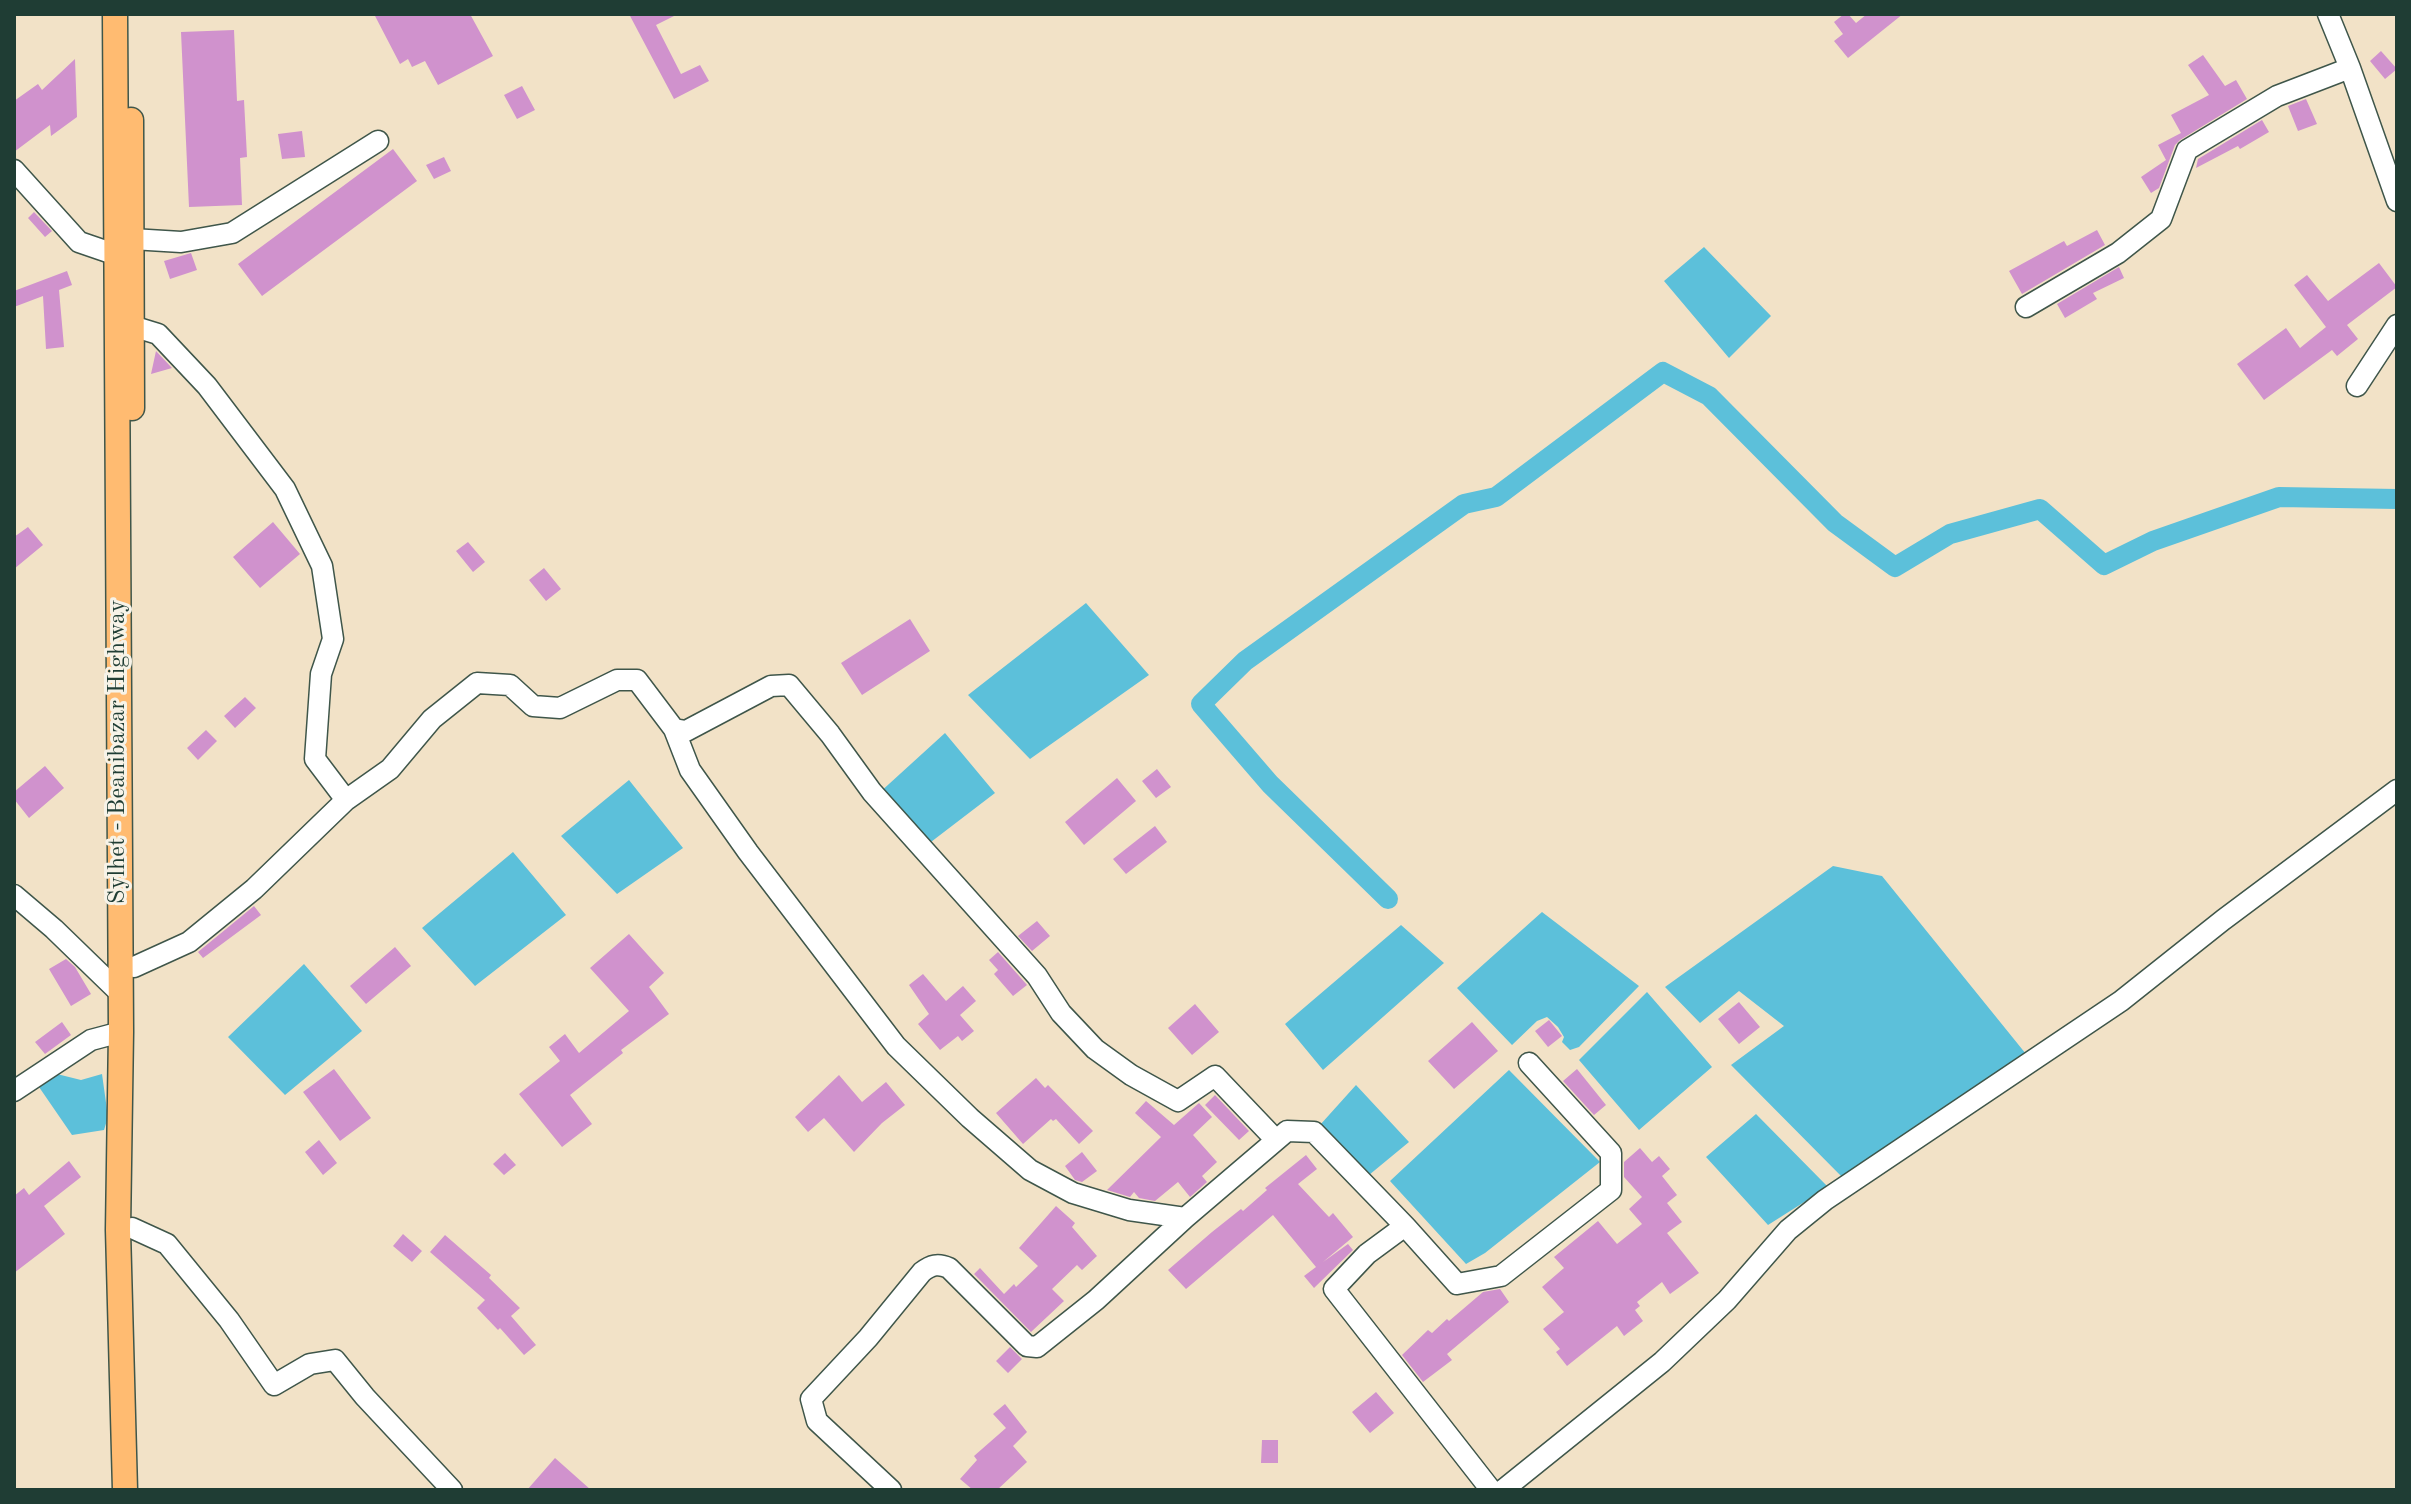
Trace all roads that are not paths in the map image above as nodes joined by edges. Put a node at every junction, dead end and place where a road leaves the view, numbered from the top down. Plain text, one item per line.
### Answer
1 (115, 14) edge
2 (131, 14) edge
3 (2328, 14) edge
4 (2350, 68) junction
5 (378, 141) dead end
6 (14, 170) edge
7 (2397, 201) edge
8 (123, 247) junction
9 (2026, 307) dead end
10 (2397, 325) edge
11 (132, 326) junction
12 (2357, 386) dead end
13 (674, 729) junction
14 (2397, 790) edge
15 (346, 800) junction
16 (14, 895) edge
17 (134, 967) junction
18 (120, 993) junction
19 (121, 1032) junction
20 (1529, 1063) dead end
21 (14, 1091) edge
22 (1275, 1139) junction
23 (1185, 1218) junction
24 (1405, 1226) junction
25 (132, 1228) junction
26 (125, 1490) edge
27 (139, 1490) edge
28 (452, 1490) edge
29 (891, 1490) edge
30 (1491, 1490) edge
31 (1503, 1490) edge

1 - 8 main road, Sylhet - Beanibazar Highway
2 - 8 main road, Sylhet - Beanibazar Highway
3 - 4 street
4 - 7 street
4 - 9 street
5 - 8 street
6 - 8 street
8 - 11 main road, Sylhet - Beanibazar Highway
8 - 18 main road, Sylhet - Beanibazar Highway
10 - 12 street
11 - 15 street
11 - 17 main road, Sylhet - Beanibazar Highway
13 - 15 street
13 - 22 street
13 - 23 street
14 - 31 street
15 - 17 street
16 - 18 street
17 - 25 main road, Sylhet - Beanibazar Highway
18 - 19 main road, Sylhet - Beanibazar Highway
19 - 21 street
19 - 26 main road, Sylhet - Beanibazar Highway
20 - 24 street
22 - 23 street
22 - 24 street
23 - 29 street
24 - 30 street
25 - 27 main road, Sylhet - Beanibazar Highway
25 - 28 street

